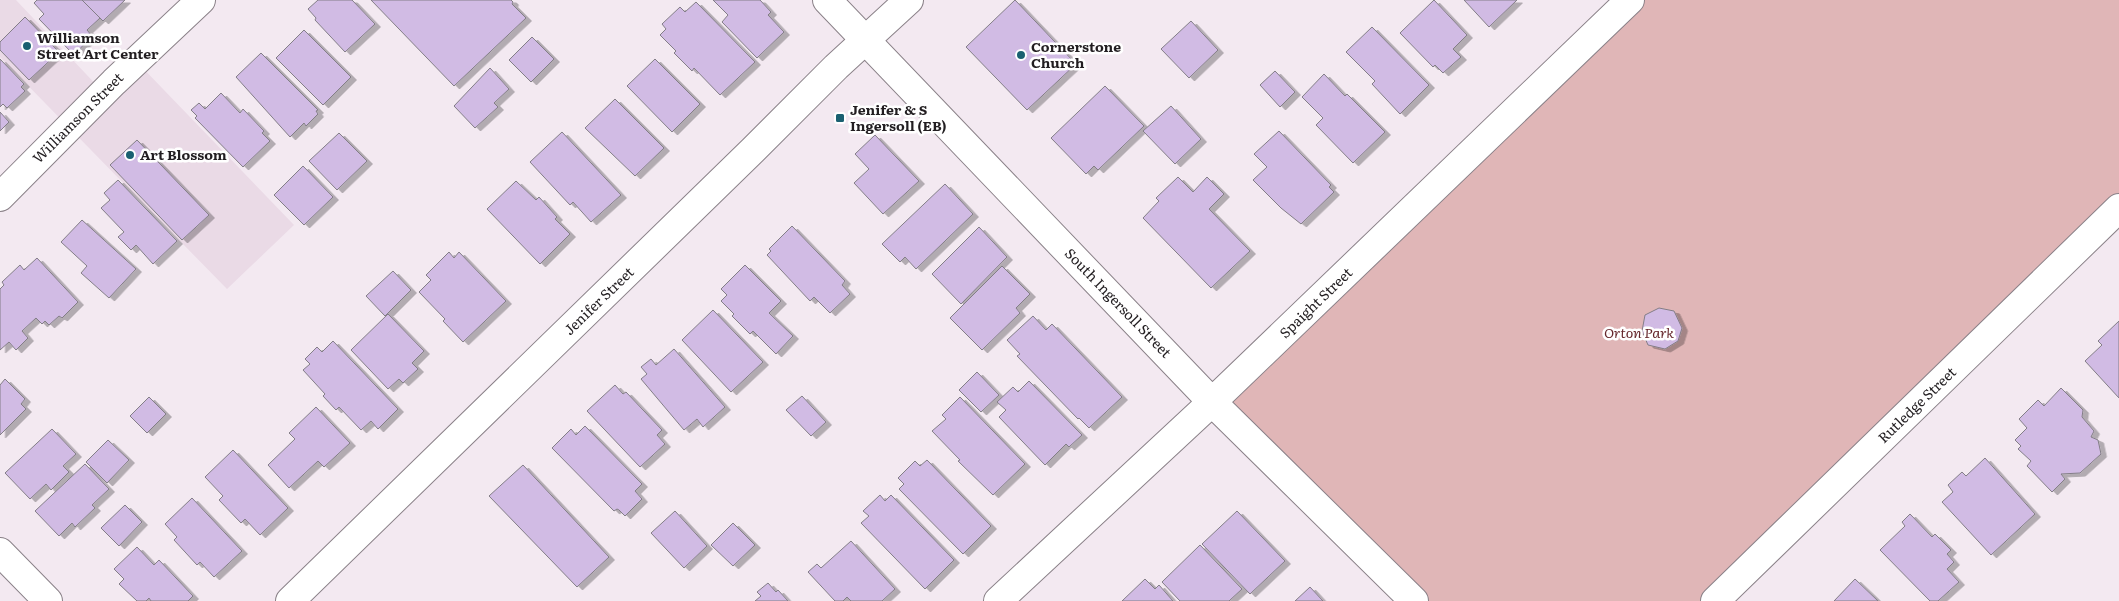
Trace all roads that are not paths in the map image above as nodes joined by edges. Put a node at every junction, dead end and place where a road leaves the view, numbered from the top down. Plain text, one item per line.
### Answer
1 (201, 0) edge
2 (827, 0) edge
3 (909, 0) edge
4 (1630, 0) edge
5 (866, 40) junction
6 (0, 197) edge
7 (2119, 208) edge
8 (1212, 402) junction
9 (0, 552) edge
10 (48, 601) edge
11 (290, 601) edge
12 (998, 601) edge
13 (1414, 601) edge
14 (1715, 601) edge

1 - 6 street, Williamson Street
2 - 5 street, South Ingersoll Street
3 - 5 street, Jenifer Street
4 - 8 street, Spaight Street
5 - 8 street, South Ingersoll Street
5 - 11 street, Jenifer Street
7 - 14 street, Rutledge Street
8 - 12 street, Spaight Street
8 - 13 street, South Ingersoll Street
9 - 10 street

